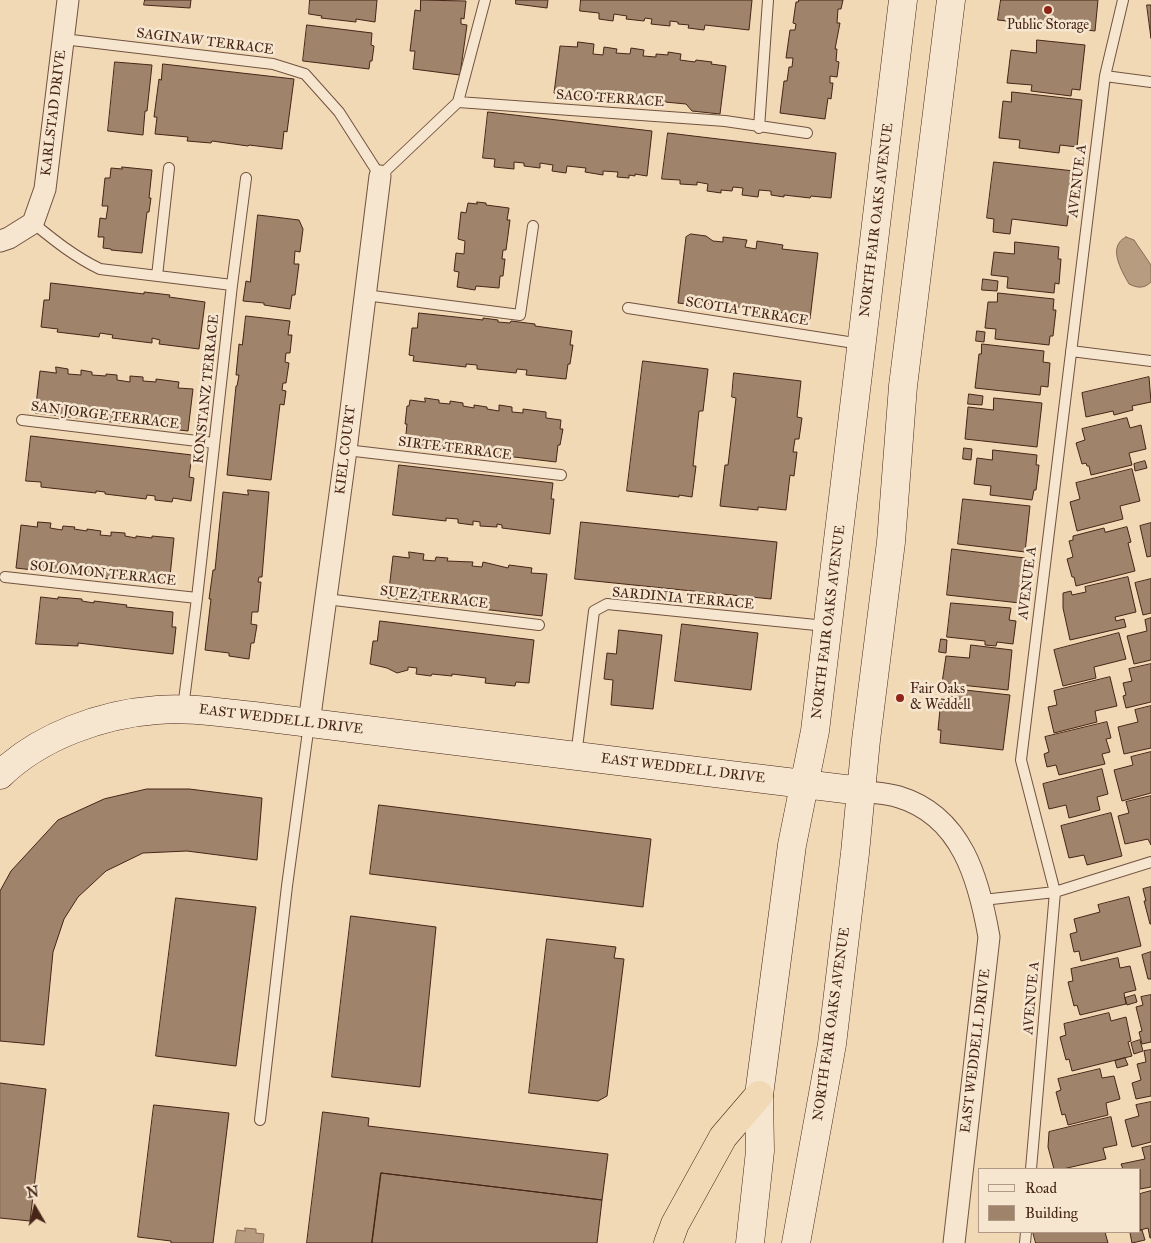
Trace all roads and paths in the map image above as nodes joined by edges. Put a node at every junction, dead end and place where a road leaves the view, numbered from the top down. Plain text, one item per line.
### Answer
1 (68, 0) edge
2 (485, 0) edge
3 (768, 0) edge
4 (903, 0) edge
5 (951, 0) edge
6 (1123, 0) edge
7 (63, 39) junction
8 (1105, 76) junction
9 (1151, 82) edge
10 (458, 102) junction
11 (759, 128) junction
12 (807, 133) dead end
13 (169, 168) dead end
14 (380, 176) junction
15 (246, 178) dead end
16 (33, 224) junction
17 (533, 226) dead end
18 (0, 241) edge
19 (157, 276) junction
20 (232, 286) junction
21 (366, 296) junction
22 (628, 308) dead end
23 (862, 344) junction
24 (1071, 351) junction
25 (1151, 361) edge
26 (22, 420) dead end
27 (214, 443) junction
28 (346, 450) junction
29 (561, 475) dead end
30 (5, 577) dead end
31 (197, 598) junction
32 (326, 599) junction
33 (540, 625) dead end
34 (828, 626) junction
35 (183, 710) junction
36 (309, 723) junction
37 (576, 757) junction
38 (0, 775) edge
39 (804, 784) junction
40 (861, 791) junction
41 (1151, 862) edge
42 (1055, 892) junction
43 (983, 900) junction
44 (759, 1095) junction
45 (260, 1120) dead end
46 (1031, 1168) edge
47 (668, 1243) edge
48 (750, 1243) edge
49 (796, 1243) edge
50 (954, 1243) edge

1 - 7 street, KARLSTAD DRIVE
2 - 10 lane
3 - 11 lane
4 - 23 main road, NORTH FAIR OAKS AVENUE
5 - 40 main road, NORTH FAIR OAKS AVENUE
6 - 8 lane, AVENUE A
7 - 14 lane, SAGINAW TERRACE
7 - 16 street, KARLSTAD DRIVE
8 - 9 lane
8 - 24 lane, AVENUE A
10 - 11 lane, SACO TERRACE
10 - 14 lane
11 - 12 lane, SACO TERRACE
13 - 19 lane
14 - 21 street, KIEL COURT
15 - 20 lane, KONSTANZ TERRACE
16 - 18 street
16 - 19 lane
17 - 21 lane
19 - 20 lane
20 - 27 lane, KONSTANZ TERRACE
21 - 28 street, KIEL COURT
22 - 23 lane, SCOTIA TERRACE
23 - 34 main road, NORTH FAIR OAKS AVENUE
24 - 25 lane
24 - 42 lane, AVENUE A
26 - 27 lane, SAN JORGE TERRACE
27 - 31 lane, KONSTANZ TERRACE
28 - 29 lane, SIRTE TERRACE
28 - 32 street, KIEL COURT
30 - 31 lane, SOLOMON TERRACE
31 - 35 lane, KONSTANZ TERRACE
32 - 33 lane, SUEZ TERRACE
32 - 36 street, KIEL COURT
34 - 37 lane, SARDINIA TERRACE
34 - 39 main road, NORTH FAIR OAKS AVENUE
35 - 36 main road, EAST WEDDELL DRIVE
35 - 38 main road, EAST WEDDELL DRIVE
36 - 37 main road, EAST WEDDELL DRIVE
36 - 45 lane
37 - 39 main road, EAST WEDDELL DRIVE
39 - 40 main road, EAST WEDDELL DRIVE
39 - 44 main road, NORTH FAIR OAKS AVENUE
40 - 43 street, EAST WEDDELL DRIVE
40 - 49 main road, NORTH FAIR OAKS AVENUE
41 - 42 lane
42 - 43 lane
42 - 46 lane, AVENUE A
43 - 50 street, EAST WEDDELL DRIVE
44 - 47 highway
44 - 48 main road, NORTH FAIR OAKS AVENUE

